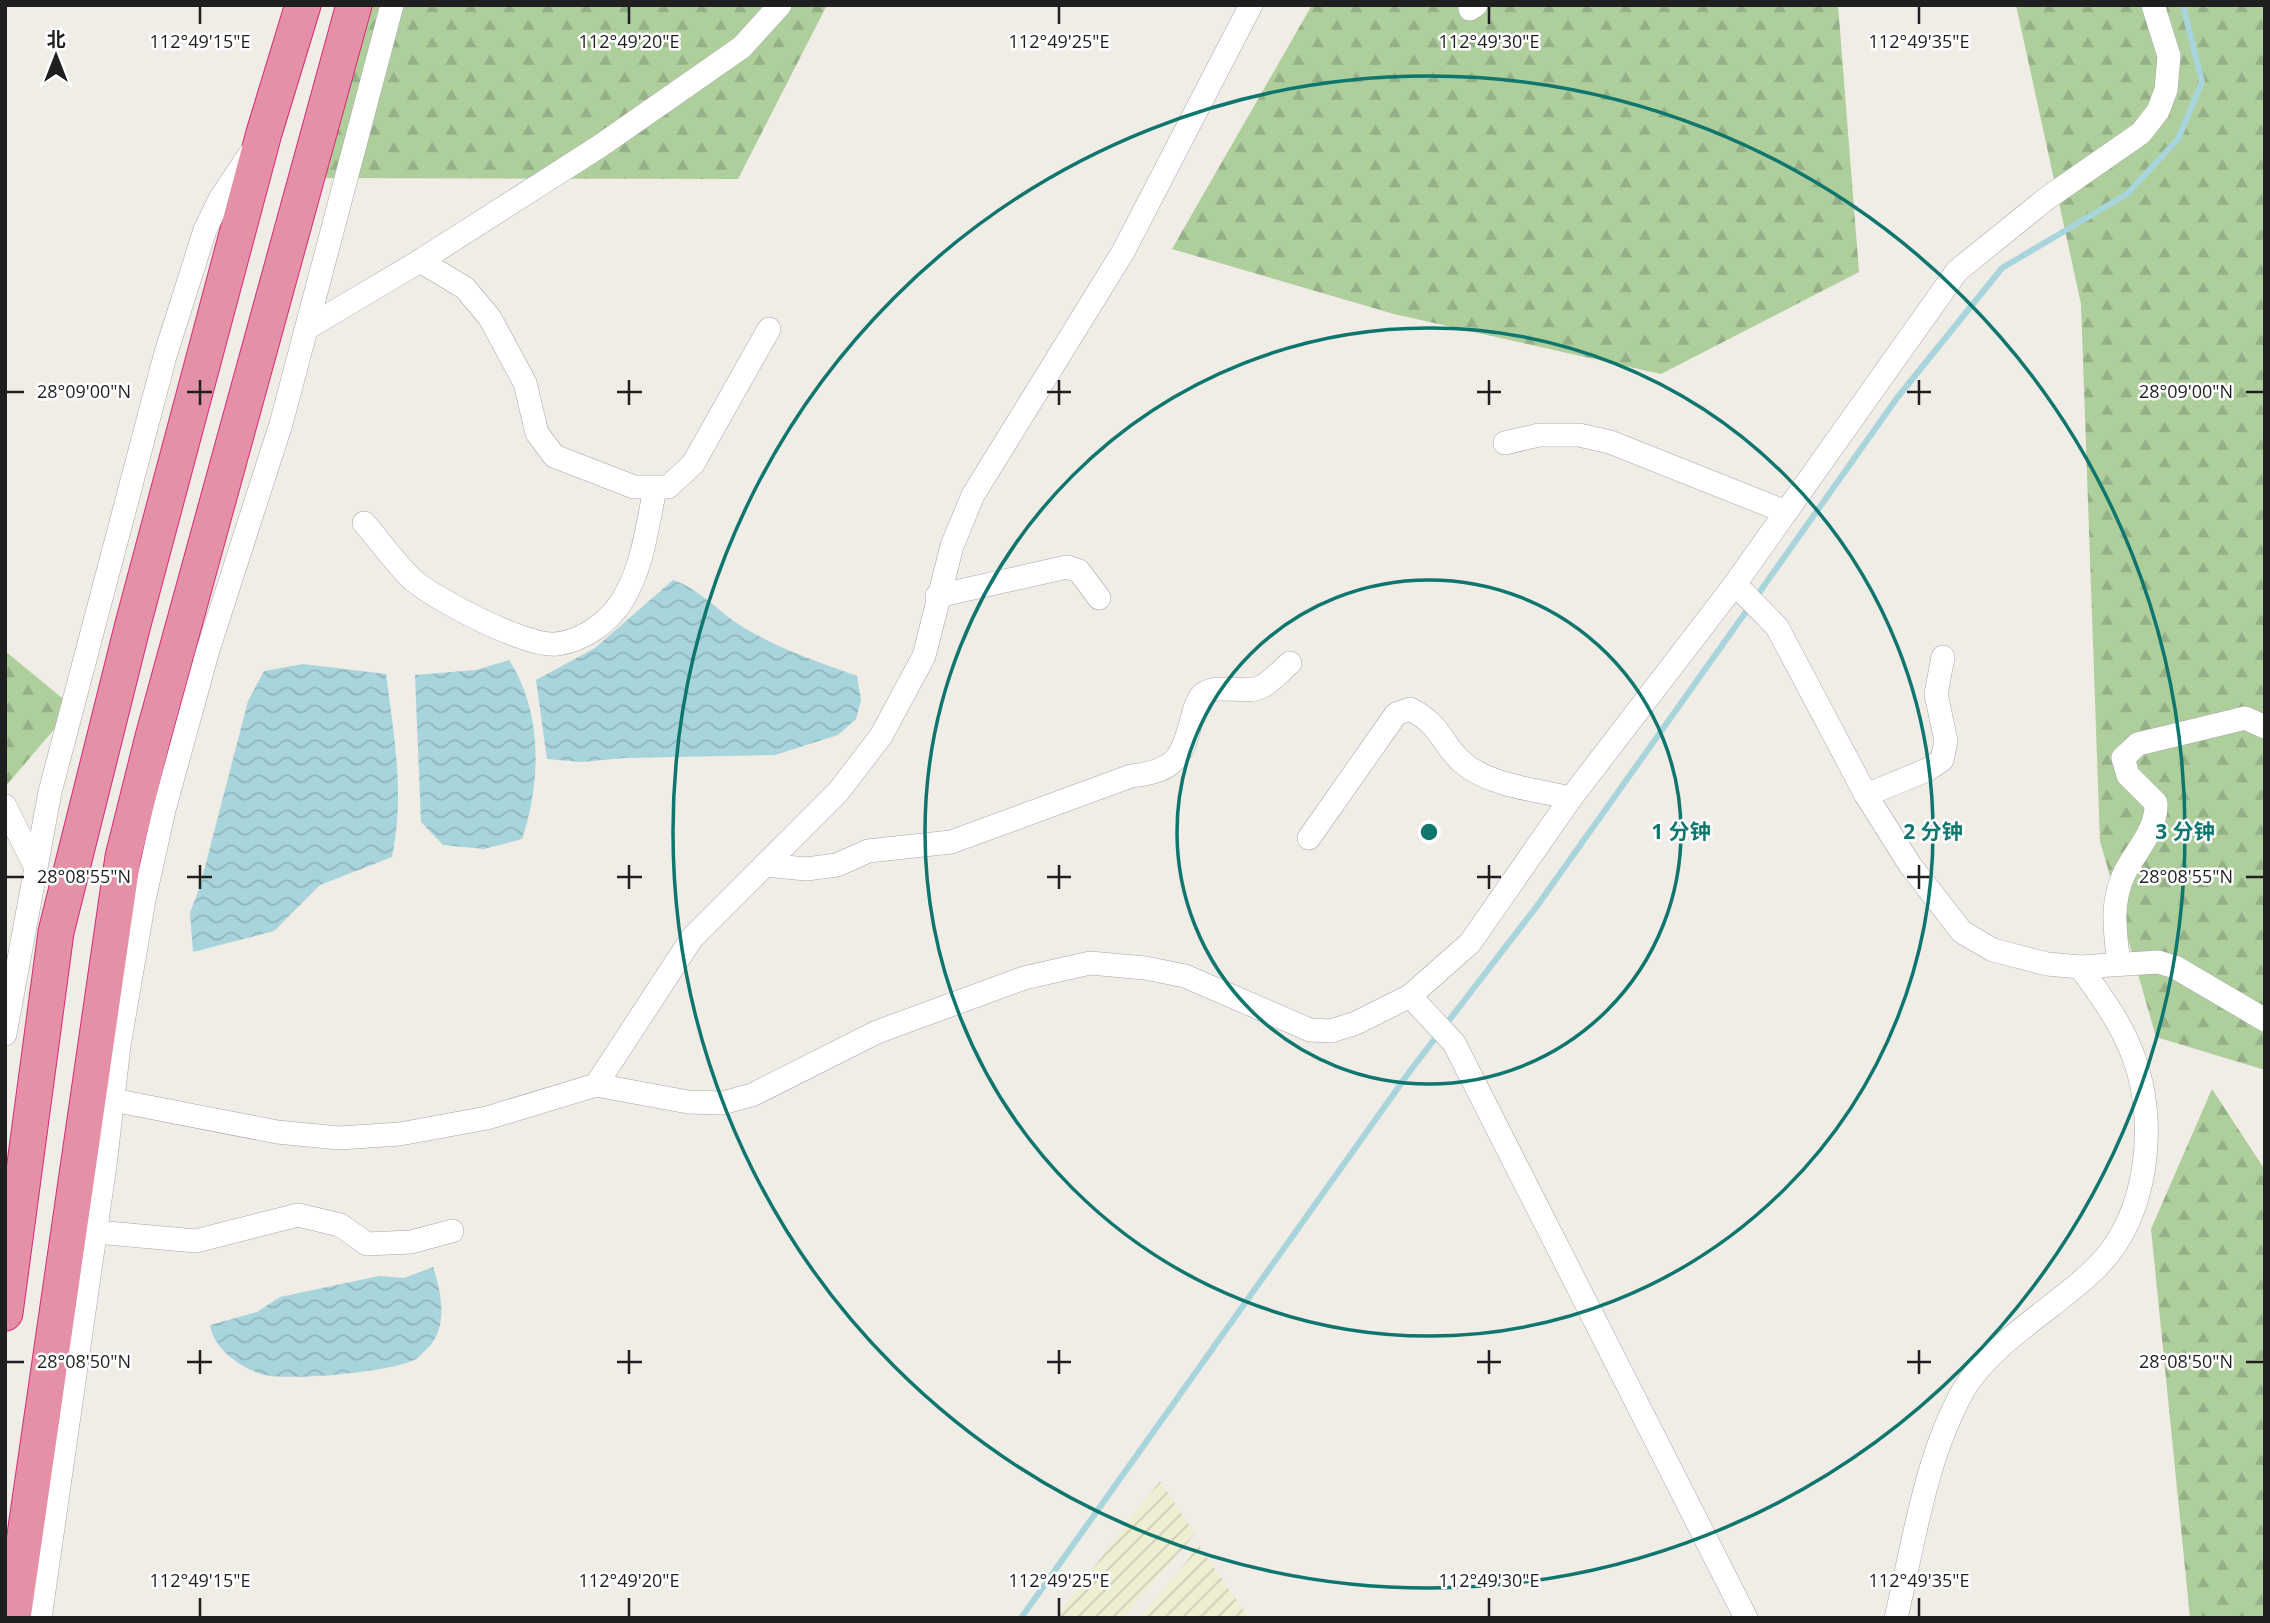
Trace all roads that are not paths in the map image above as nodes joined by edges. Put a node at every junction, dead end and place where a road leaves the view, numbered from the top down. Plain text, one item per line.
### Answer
1 (303, 5) edge
2 (354, 5) edge
3 (392, 5) edge
4 (780, 5) edge
5 (1251, 5) edge
6 (2152, 5) edge
7 (264, 133) junction
8 (420, 261) junction
9 (307, 328) junction
10 (769, 330) dead end
11 (1505, 443) dead end
12 (655, 489) junction
13 (1786, 512) junction
14 (364, 523) dead end
15 (1740, 587) junction
16 (937, 596) junction
17 (1099, 598) dead end
18 (1943, 657) dead end
19 (1290, 663) dead end
20 (2265, 727) edge
21 (1866, 795) junction
22 (1571, 798) junction
23 (5, 806) edge
24 (1309, 838) dead end
25 (765, 865) junction
26 (35, 866) junction
27 (2119, 964) junction
28 (2080, 967) junction
29 (1410, 996) junction
30 (2265, 1020) edge
31 (5, 1034) edge
32 (596, 1085) junction
33 (113, 1100) junction
34 (452, 1231) dead end
35 (96, 1232) junction
36 (5, 1313) edge
37 (13, 1618) edge
38 (40, 1618) edge
39 (1746, 1618) edge
40 (1896, 1618) edge

1 - 7 highway
2 - 37 highway
3 - 9 street
4 - 8 street
5 - 16 street
6 - 13 street
7 - 26 street
7 - 36 highway
8 - 9 street
8 - 12 street
9 - 33 street
10 - 12 street
11 - 13 street
12 - 14 street
13 - 15 street
15 - 21 street
15 - 22 street
16 - 17 street
16 - 25 street
18 - 21 street
19 - 25 street
20 - 27 street
21 - 28 street
22 - 24 street
22 - 29 street
23 - 26 street
25 - 32 street
26 - 31 street
27 - 28 street
27 - 30 street
28 - 40 street
29 - 32 street
29 - 39 street
32 - 33 street
33 - 35 street
34 - 35 street
35 - 38 street

